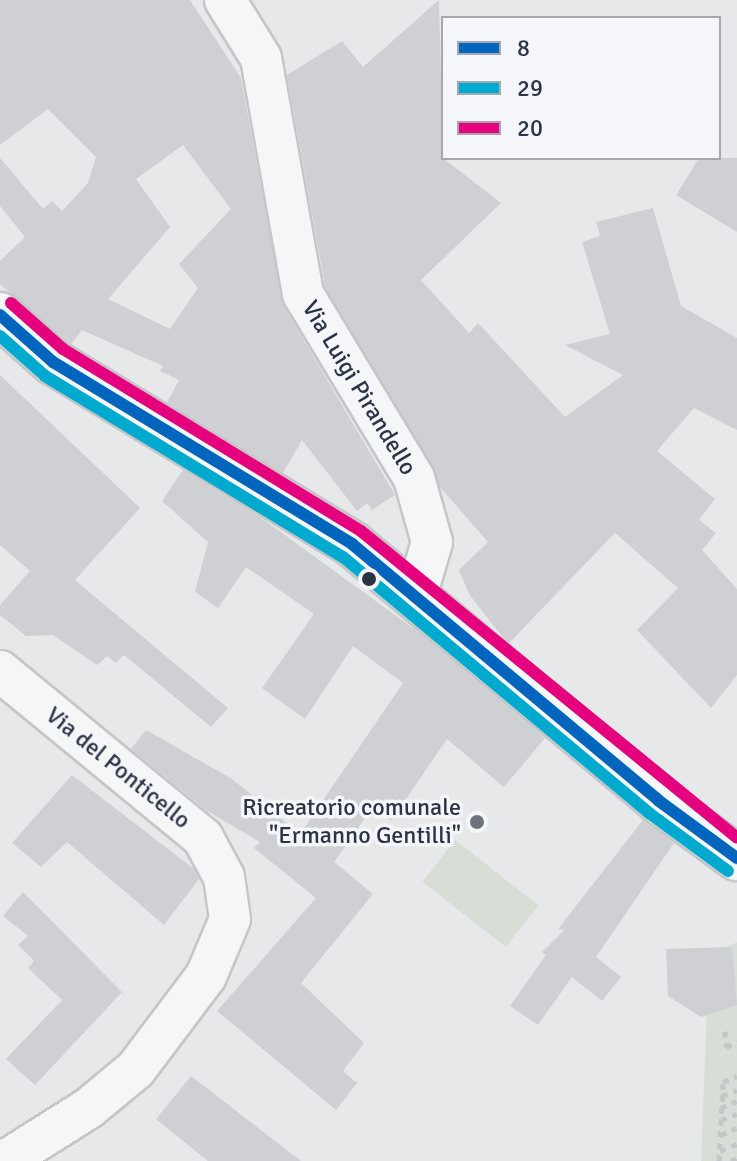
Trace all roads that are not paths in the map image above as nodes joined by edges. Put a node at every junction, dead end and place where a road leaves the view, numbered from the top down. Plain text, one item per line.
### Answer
1 (225, 0) edge
2 (0, 315) edge
3 (417, 593) junction
4 (0, 671) edge
5 (737, 858) edge
6 (5, 1161) edge

1 - 3 street, Via Luigi Pirandello
2 - 3 main road
3 - 5 main road
4 - 6 street, Via del Ponticello

